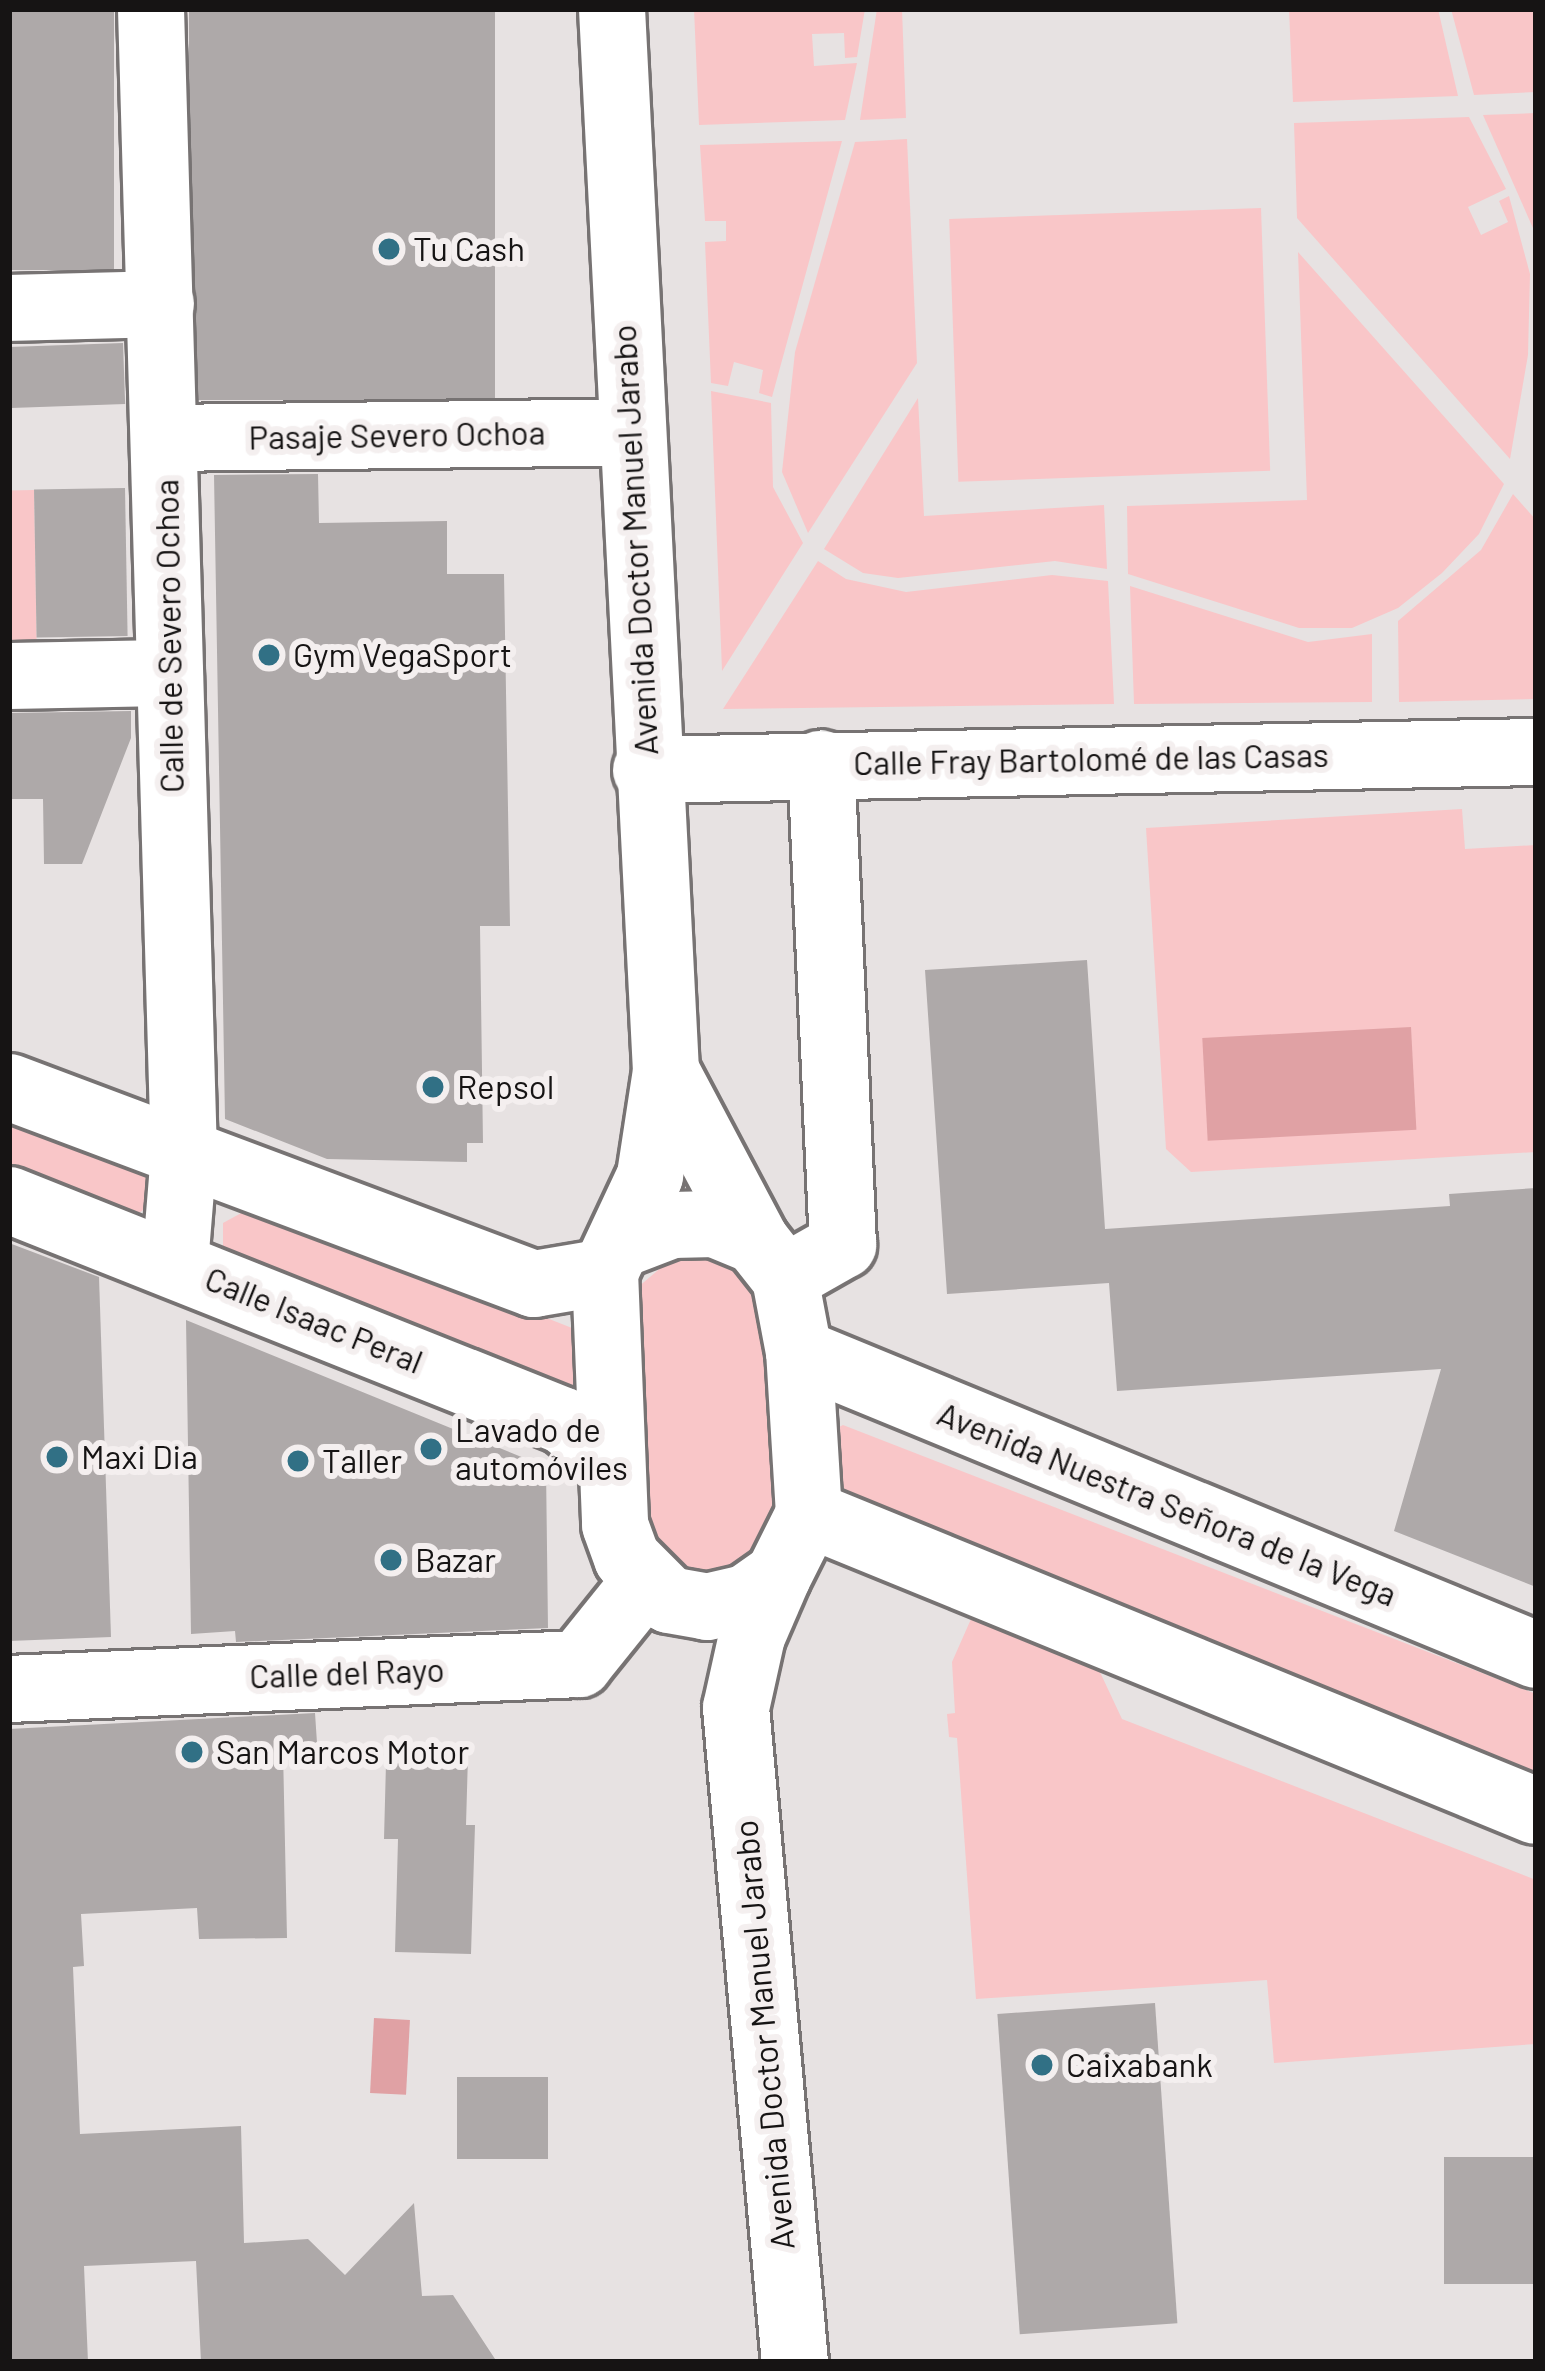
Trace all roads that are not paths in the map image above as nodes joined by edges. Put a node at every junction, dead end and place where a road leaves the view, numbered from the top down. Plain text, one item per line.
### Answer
1 (152, 9) edge
2 (612, 9) edge
3 (161, 304) junction
4 (9, 308) edge
5 (629, 432) junction
6 (164, 438) junction
7 (170, 673) junction
8 (9, 676) edge
9 (1536, 752) edge
10 (821, 764) junction
11 (646, 770) junction
12 (666, 1071) junction
13 (9, 1087) edge
14 (184, 1154) junction
15 (9, 1200) edge
16 (614, 1258) junction
17 (771, 1259) junction
18 (175, 1262) junction
19 (799, 1352) junction
20 (609, 1458) junction
21 (809, 1514) junction
22 (778, 1576) junction
23 (657, 1591) junction
24 (1536, 1655) edge
25 (9, 1689) edge
26 (736, 1708) junction
27 (1536, 1811) edge
28 (795, 2362) edge

1 - 3 street, Calle de Severo Ochoa
2 - 5 street, Avenida Doctor Manuel Jarabo
3 - 4 street
3 - 6 street, Calle de Severo Ochoa
5 - 6 street, Pasaje Severo Ochoa
5 - 11 street, Avenida Doctor Manuel Jarabo
6 - 7 street, Calle de Severo Ochoa
7 - 8 street
7 - 14 street, Calle de Severo Ochoa
9 - 10 street, Calle Fray Bartolomé de las Casas
10 - 11 street, Calle Fray Bartolomé de las Casas
10 - 17 street
11 - 12 street, Avenida Doctor Manuel Jarabo
12 - 16 street, Avenida Doctor Manuel Jarabo
12 - 17 street, Avenida Doctor Manuel Jarabo
13 - 14 street
14 - 16 street
14 - 18 street, Calle de Severo Ochoa
15 - 18 street, Calle Isaac Peral
16 - 17 street
16 - 20 street, Avenida Doctor Manuel Jarabo
17 - 19 street, Avenida Doctor Manuel Jarabo
18 - 20 street, Calle Isaac Peral
19 - 21 street, Avenida Doctor Manuel Jarabo
19 - 24 street, Avenida Nuestra Señora de la Vega
20 - 23 street, Avenida Doctor Manuel Jarabo
21 - 22 street, Avenida Doctor Manuel Jarabo
21 - 27 street
22 - 23 street
22 - 26 street, Avenida Doctor Manuel Jarabo
23 - 25 street, Calle del Rayo
23 - 26 street, Avenida Doctor Manuel Jarabo
26 - 28 street, Avenida Doctor Manuel Jarabo

